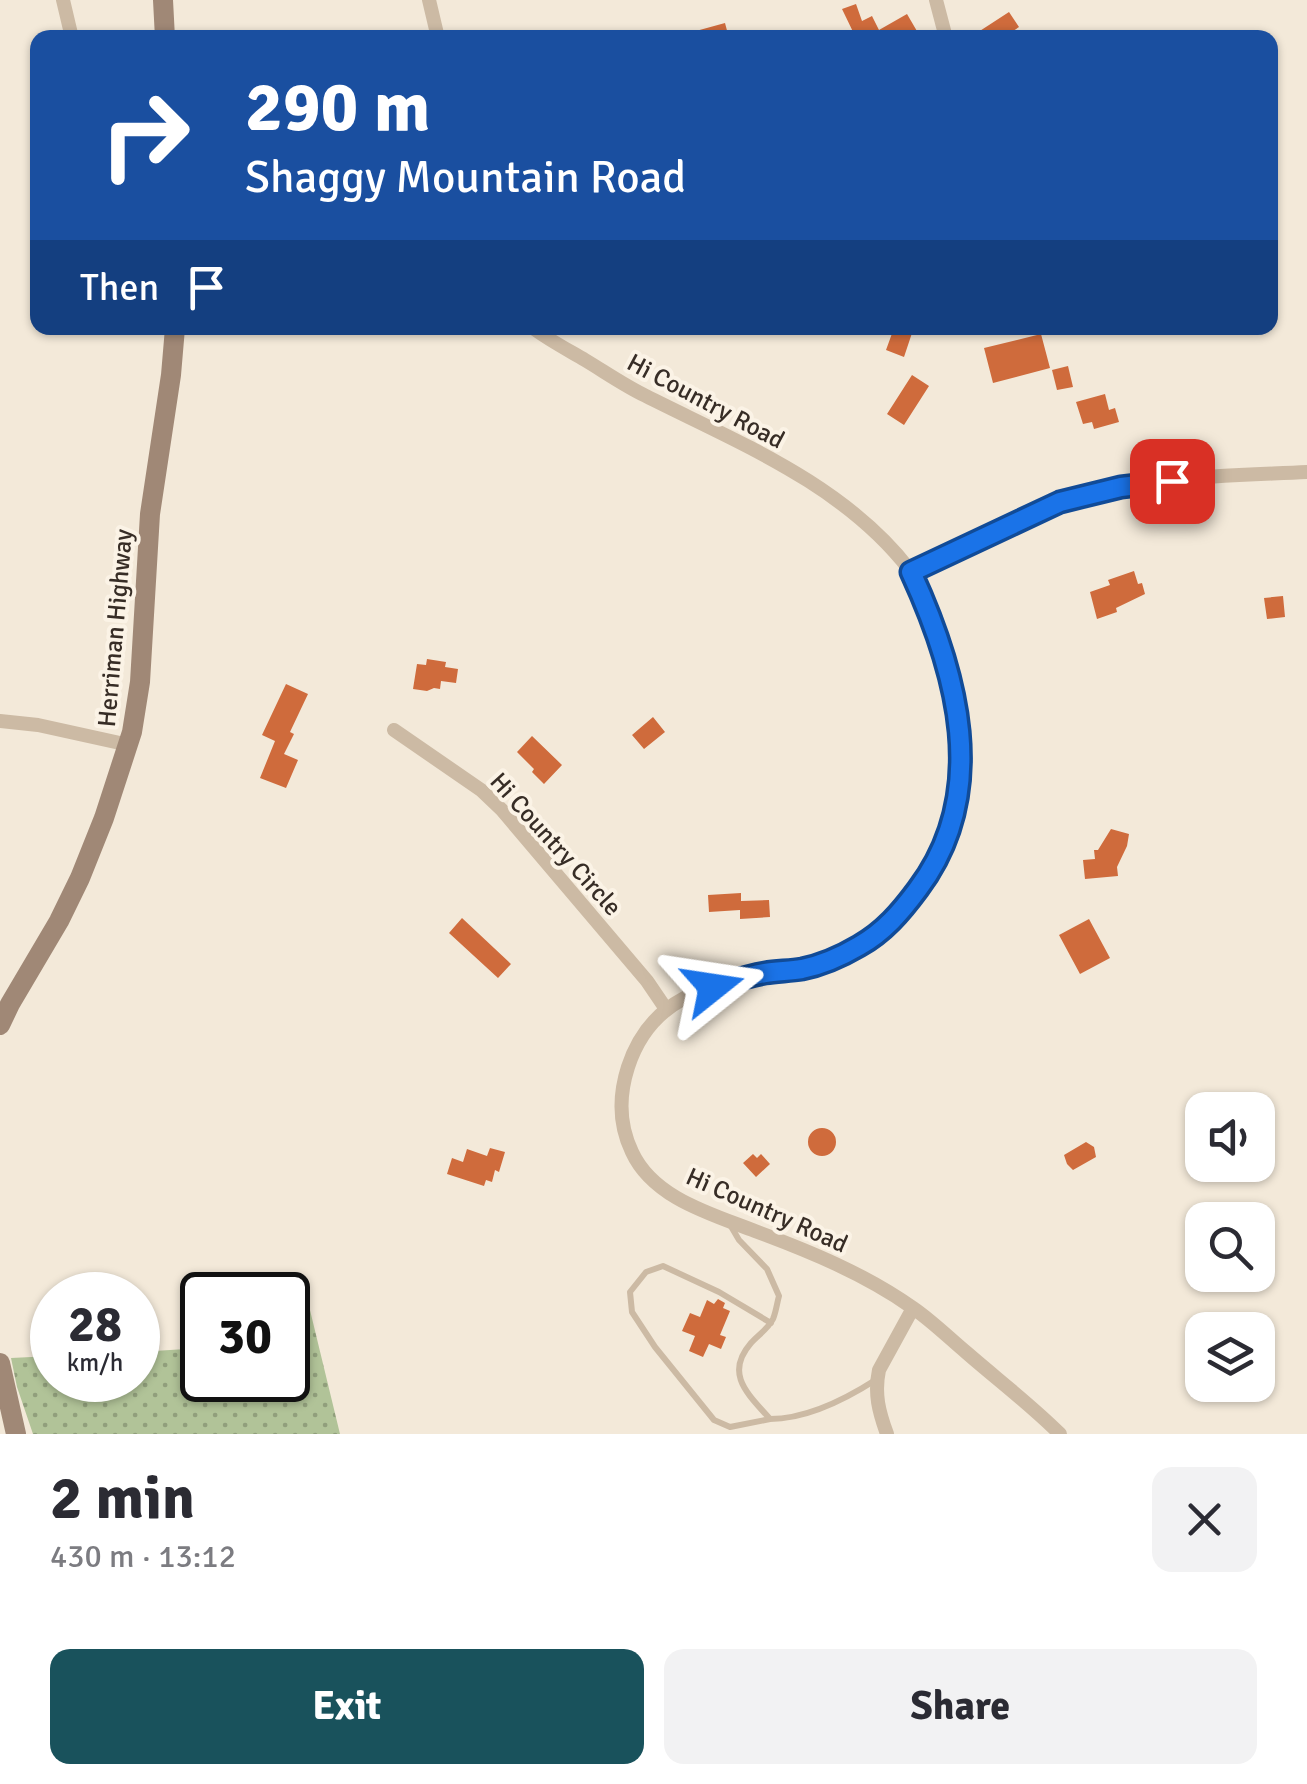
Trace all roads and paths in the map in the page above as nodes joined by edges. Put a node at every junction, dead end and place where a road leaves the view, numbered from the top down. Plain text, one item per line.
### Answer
1 (63, 0) edge
2 (163, 0) edge
3 (429, 0) edge
4 (936, 0) edge
5 (70, 30) edge
6 (165, 30) edge
7 (436, 30) edge
8 (944, 30) edge
9 (174, 335) edge
10 (544, 335) edge
11 (1307, 472) edge
12 (911, 572) junction
13 (0, 721) edge
14 (394, 730) dead end
15 (129, 745) junction
16 (666, 1009) junction
17 (0, 1025) edge
18 (728, 1222) junction
19 (913, 1308) junction
20 (772, 1323) junction
21 (0, 1363) edge
22 (877, 1379) junction
23 (770, 1418) junction
24 (16, 1434) edge
25 (887, 1434) edge
26 (1060, 1434) edge

1 - 5 street
2 - 6 main road
3 - 7 street
4 - 8 street
9 - 15 main road, Herriman Highway
10 - 12 street, Hi Country Road
11 - 12 street
12 - 16 street, Hi Country Road
13 - 15 street
14 - 16 street, Hi Country Circle
15 - 17 main road, Herriman Highway
16 - 18 street, Hi Country Road
18 - 19 street, Hi Country Road
18 - 20 lane
19 - 22 street
19 - 26 street, Hi Country Road
20 - 23 lane
20 - 23 lane
21 - 24 main road
22 - 23 lane
22 - 25 street

